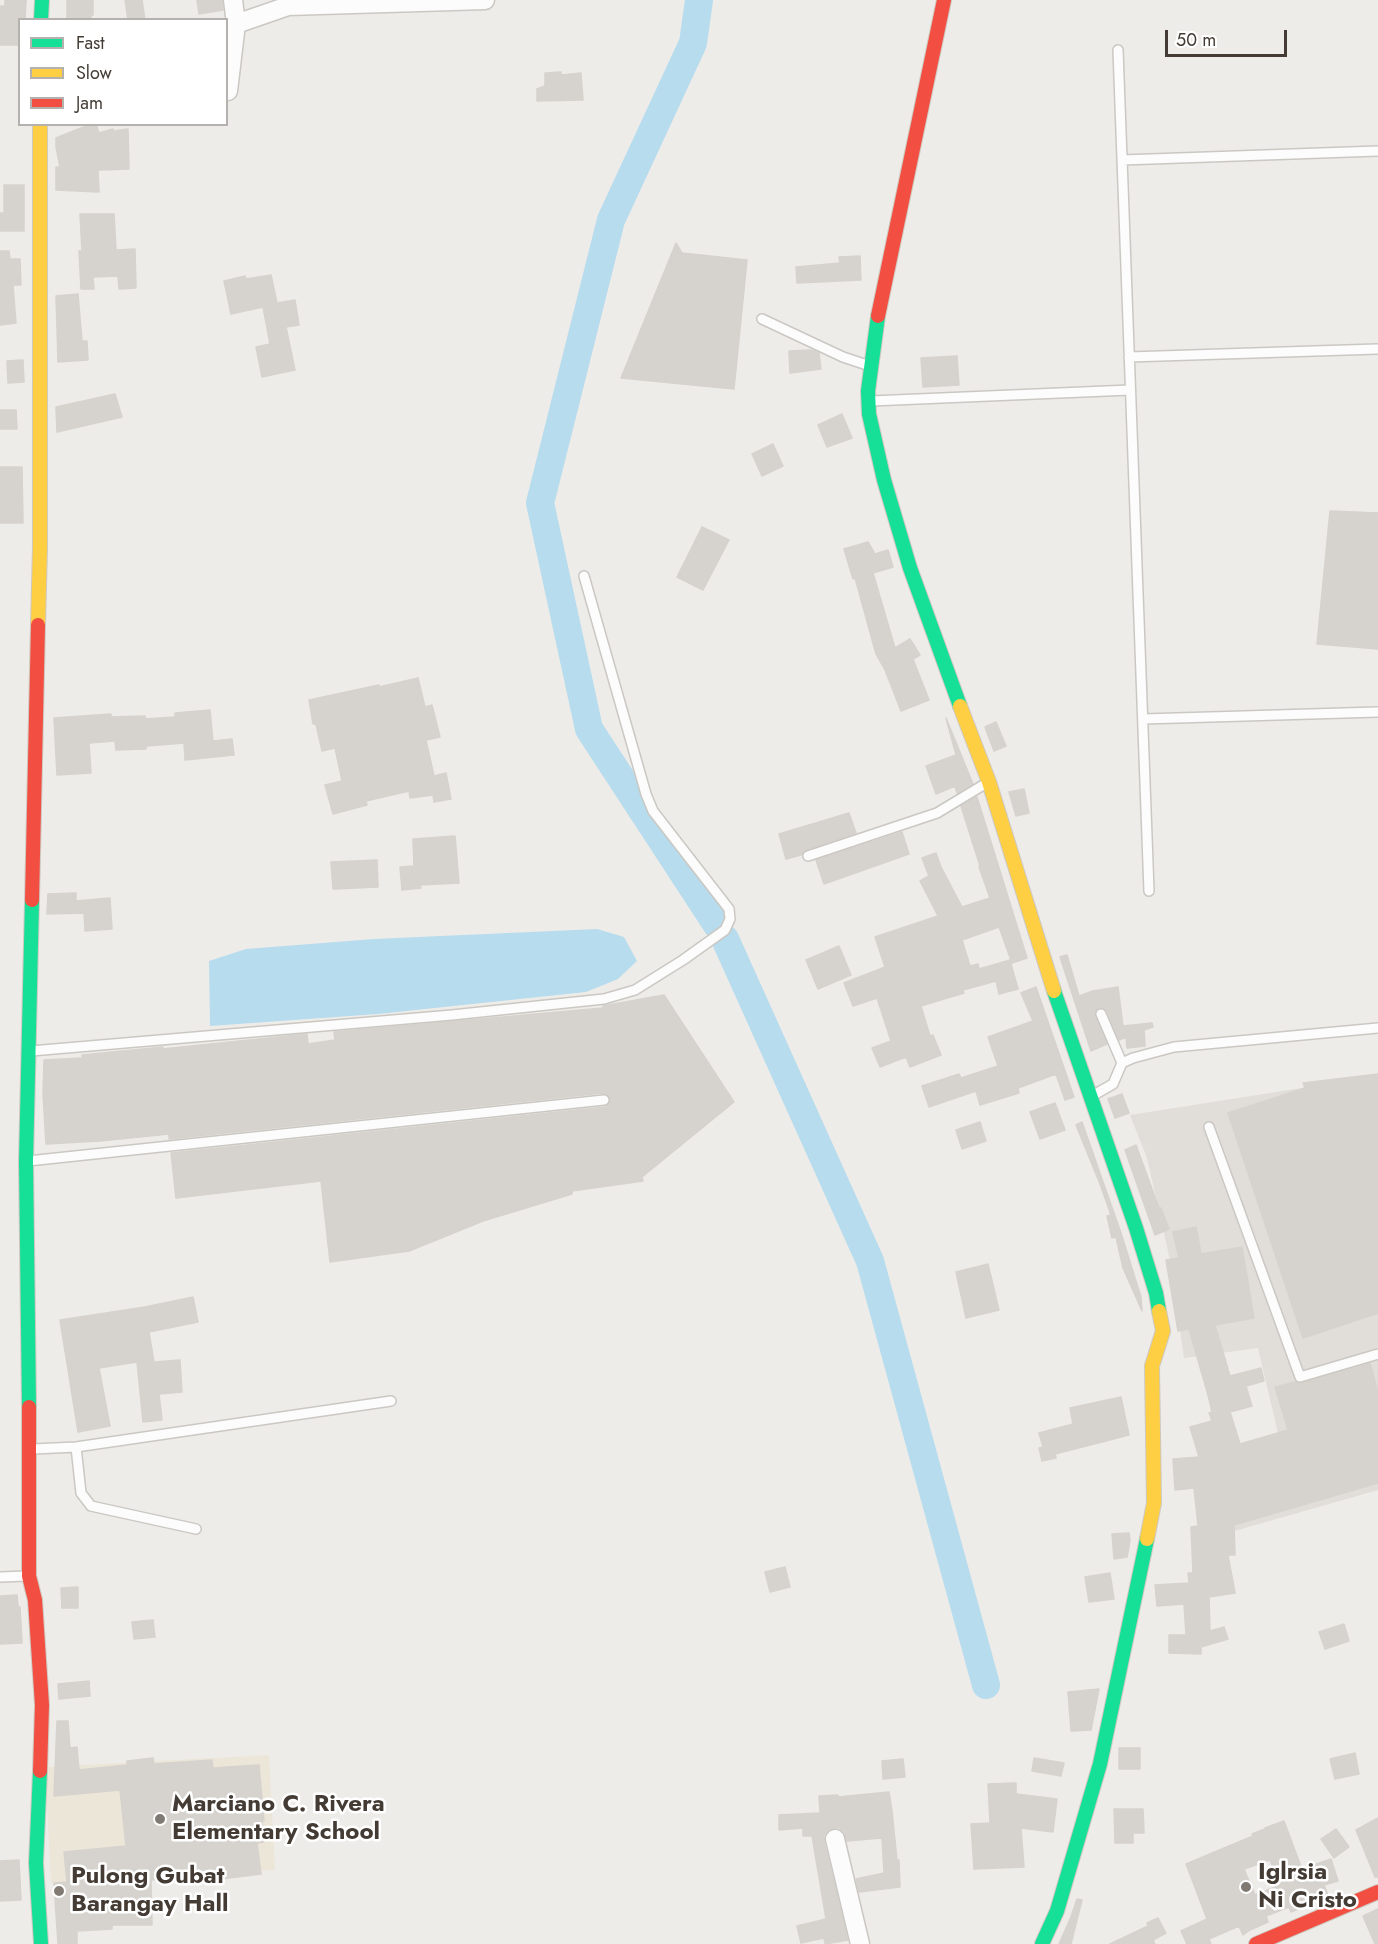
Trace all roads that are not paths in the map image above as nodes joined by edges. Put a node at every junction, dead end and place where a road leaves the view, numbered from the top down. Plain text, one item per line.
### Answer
1 (42, 0) edge
2 (233, 0) edge
3 (485, 0) edge
4 (944, 0) edge
5 (41, 18) edge
6 (236, 24) junction
7 (1118, 50) dead end
8 (228, 91) edge
9 (40, 126) edge
10 (1378, 151) edge
11 (1122, 160) junction
12 (762, 319) dead end
13 (1377, 349) edge
14 (1129, 357) junction
15 (872, 366) junction
16 (1130, 390) junction
17 (869, 401) junction
18 (584, 576) dead end
19 (1378, 712) edge
20 (1143, 719) junction
21 (989, 782) junction
22 (808, 856) dead end
23 (1149, 891) dead end
24 (1101, 1014) dead end
25 (1378, 1028) edge
26 (29, 1051) junction
27 (1122, 1063) junction
28 (1090, 1097) junction
29 (604, 1101) dead end
30 (1209, 1127) dead end
31 (26, 1161) junction
32 (1378, 1354) edge
33 (391, 1401) dead end
34 (76, 1447) junction
35 (30, 1449) junction
36 (196, 1528) dead end
37 (29, 1576) junction
38 (0, 1577) edge
39 (835, 1839) dead end
40 (1378, 1892) edge
41 (41, 1944) edge
42 (860, 1944) edge
43 (1042, 1944) edge
44 (1256, 1944) edge

1 - 5 street
2 - 6 street
3 - 6 street
4 - 15 street
6 - 8 street
7 - 11 lane
9 - 26 street
10 - 11 lane
11 - 14 lane
12 - 15 lane
13 - 14 lane
14 - 16 lane
15 - 17 street
16 - 17 lane
16 - 20 lane
17 - 21 street
18 - 26 lane
19 - 20 lane
20 - 23 lane
21 - 22 lane
21 - 28 street
24 - 27 lane
25 - 27 lane
26 - 31 street
27 - 28 lane
28 - 43 street
29 - 31 lane
30 - 32 lane
31 - 35 street
33 - 34 lane
34 - 35 lane
34 - 36 lane
35 - 37 street
37 - 38 lane
37 - 41 street
39 - 42 street
40 - 44 street

